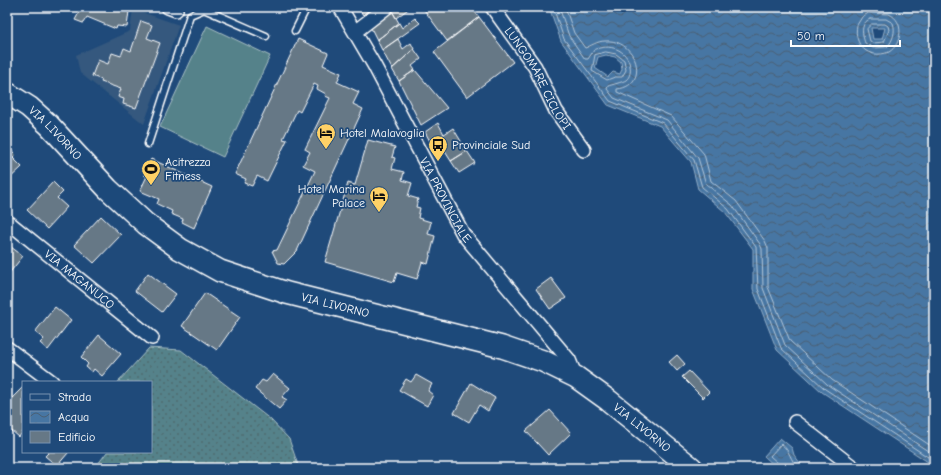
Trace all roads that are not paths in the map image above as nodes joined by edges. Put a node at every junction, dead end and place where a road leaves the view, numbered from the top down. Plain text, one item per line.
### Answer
1 (308, 7) edge
2 (340, 7) edge
3 (387, 7) edge
4 (492, 7) edge
5 (172, 8) edge
6 (190, 15) junction
7 (296, 31) dead end
8 (356, 32) junction
9 (266, 36) dead end
10 (7, 93) edge
11 (148, 144) dead end
12 (584, 150) dead end
13 (7, 221) edge
14 (152, 338) dead end
15 (7, 348) edge
16 (576, 377) junction
17 (51, 381) edge
18 (795, 422) dead end
19 (692, 468) edge
20 (854, 468) edge

1 - 7 lane
2 - 8 street, VIA PROVINCIALE
3 - 8 street
4 - 12 street, LUNGOMARE CICLOPI
5 - 6 lane
6 - 9 lane
6 - 11 lane
8 - 16 street, VIA PROVINCIALE
10 - 16 main road, VIA LIVORNO
13 - 14 street, VIA MAGANUCO
15 - 17 street
16 - 19 main road, VIA LIVORNO
18 - 20 street

